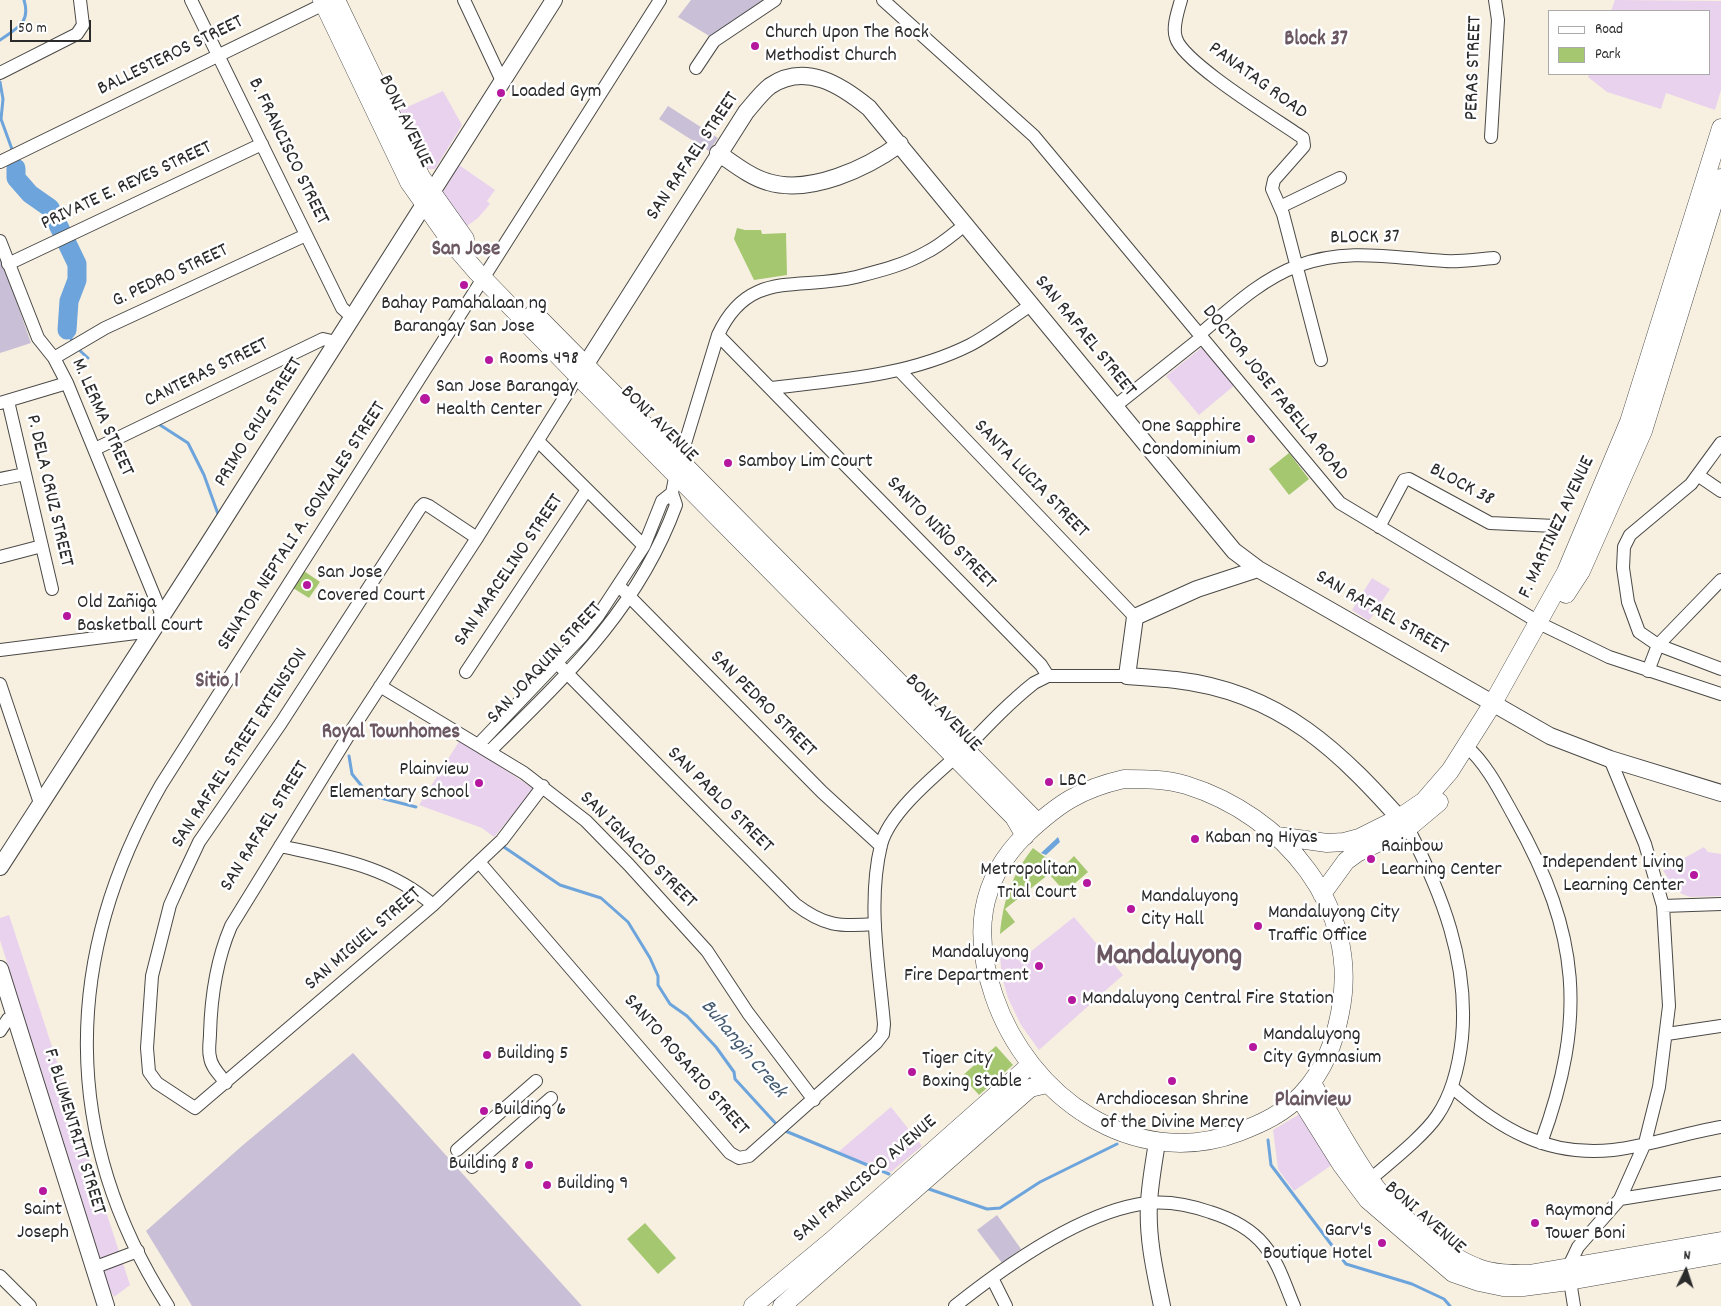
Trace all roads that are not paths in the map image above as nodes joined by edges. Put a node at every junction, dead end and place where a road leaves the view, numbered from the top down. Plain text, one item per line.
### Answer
1 (80, 0) edge
2 (191, 0) edge
3 (464, 0) edge
4 (554, 0) edge
5 (660, 0) edge
6 (775, 0) edge
7 (883, 0) edge
8 (1181, 0) edge
9 (1495, 0) edge
10 (329, 1) edge
11 (218, 54) junction
12 (696, 68) dead end
13 (2, 72) edge
14 (502, 81) junction
15 (1721, 128) edge
16 (1491, 137) dead end
17 (262, 144) junction
18 (900, 144) junction
19 (718, 153) junction
20 (2, 160) edge
21 (1340, 178) dead end
22 (1721, 178) edge
23 (427, 198) junction
24 (1280, 207) junction
25 (966, 224) junction
26 (306, 235) junction
27 (0, 241) edge
28 (1494, 258) dead end
29 (8, 264) junction
30 (1296, 266) junction
31 (486, 273) junction
32 (1030, 305) junction
33 (352, 316) junction
34 (718, 335) junction
35 (1201, 336) junction
36 (336, 342) junction
37 (54, 358) junction
38 (1321, 360) dead end
39 (582, 370) junction
40 (899, 370) junction
41 (67, 383) junction
42 (771, 388) junction
43 (4, 402) edge
44 (1114, 407) junction
45 (538, 441) junction
46 (1721, 443) edge
47 (95, 449) junction
48 (678, 466) junction
49 (25, 474) junction
50 (1699, 476) junction
51 (0, 479) edge
52 (586, 490) junction
53 (1721, 491) edge
54 (672, 493) junction
55 (1555, 526) dead end
56 (1379, 527) junction
57 (477, 538) junction
58 (42, 546) junction
59 (644, 546) junction
60 (0, 557) edge
61 (1258, 569) junction
62 (1721, 580) edge
63 (619, 586) junction
64 (52, 589) dead end
65 (630, 598) junction
66 (162, 615) junction
67 (1135, 616) junction
68 (1541, 624) junction
69 (152, 631) junction
70 (1658, 645) junction
71 (0, 650) edge
72 (556, 663) junction
73 (1721, 669) edge
74 (1648, 671) junction
75 (466, 672) dead end
76 (567, 674) junction
77 (1048, 676) junction
78 (1127, 676) junction
79 (0, 684) edge
80 (380, 686) junction
81 (1721, 694) edge
82 (1497, 705) junction
83 (478, 744) junction
84 (1471, 749) junction
85 (490, 751) junction
86 (960, 752) junction
87 (1610, 759) junction
88 (544, 786) junction
89 (1721, 793) edge
90 (40, 803) junction
91 (1038, 823) junction
92 (1404, 823) junction
93 (1025, 836) junction
94 (1277, 836) junction
95 (280, 846) junction
96 (881, 846) junction
97 (480, 862) junction
98 (0, 867) edge
99 (1322, 894) junction
100 (1721, 904) edge
101 (433, 905) junction
102 (1663, 906) junction
103 (875, 924) junction
104 (0, 970) edge
105 (14, 1016) junction
106 (1721, 1026) edge
107 (0, 1031) edge
108 (1667, 1034) junction
109 (1030, 1064) junction
110 (536, 1081) dead end
111 (226, 1083) junction
112 (1312, 1083) junction
113 (1047, 1084) junction
114 (1452, 1087) junction
115 (1299, 1097) junction
116 (551, 1098) dead end
117 (814, 1100) junction
118 (195, 1108) joint
119 (1721, 1127) edge
120 (1157, 1142) junction
121 (1540, 1143) junction
122 (1645, 1143) junction
123 (457, 1150) dead end
124 (472, 1167) dead end
125 (1721, 1183) edge
126 (1364, 1184) junction
127 (1620, 1199) junction
128 (1149, 1203) junction
129 (1721, 1241) edge
130 (138, 1250) junction
131 (1721, 1254) edge
132 (93, 1268) junction
133 (1569, 1274) junction
134 (0, 1276) edge
135 (992, 1278) junction
136 (30, 1306) edge
137 (106, 1306) edge
138 (168, 1306) edge
139 (753, 1306) edge
140 (782, 1306) edge
141 (955, 1306) edge
142 (1006, 1306) edge
143 (1162, 1306) edge
144 (1294, 1306) edge
145 (1574, 1306) edge

1 - 13 street
2 - 11 street, B. FRANCISCO STREET
3 - 14 street
4 - 14 street, PRIMO CRUZ STREET
5 - 31 street, SENATOR NEPTALI A. GONZALES STREET
6 - 12 street
7 - 35 street, DOCTOR JOSE FABELLA ROAD
8 - 24 street, PANATAG ROAD
9 - 16 street, PERAS STREET
10 - 11 street, BALLESTEROS STREET
10 - 23 main road, BONI AVENUE
11 - 17 street, B. FRANCISCO STREET
11 - 20 street, BALLESTEROS STREET
14 - 23 street, PRIMO CRUZ STREET
15 - 68 main road, F. MARTINEZ AVENUE
17 - 26 street, B. FRANCISCO STREET
17 - 29 street, PRIVATE E. REYES STREET
18 - 19 street
18 - 19 street, SAN RAFAEL STREET
18 - 25 street, SAN RAFAEL STREET
19 - 39 street, SAN RAFAEL STREET
21 - 24 street
22 - 68 main road, F. MARTINEZ AVENUE
23 - 31 main road, BONI AVENUE
23 - 33 street, PRIMO CRUZ STREET
24 - 30 street, PANATAG ROAD
25 - 32 street, SAN RAFAEL STREET
25 - 34 street, SAN JOAQUIN STREET
26 - 33 street, B. FRANCISCO STREET
26 - 37 street, G. PEDRO STREET
27 - 29 street, M. LERMA STREET
28 - 30 street, BLOCK 37
29 - 37 street, M. LERMA STREET
30 - 35 street, BLOCK 37
30 - 38 street, PANATAG ROAD
31 - 39 main road, BONI AVENUE
31 - 130 street, SENATOR NEPTALI A. GONZALES STREET
32 - 40 street
32 - 44 street, SAN RAFAEL STREET
33 - 36 street, PRIMO CRUZ STREET
34 - 42 street, SANTO NIÑO STREET
34 - 48 street, SAN JOAQUIN STREET
35 - 44 street, BLOCK 37
35 - 56 street, DOCTOR JOSE FABELLA ROAD
36 - 47 street, CANTERAS STREET
36 - 66 street, PRIMO CRUZ STREET
37 - 41 street, M. LERMA STREET
39 - 45 street, SAN RAFAEL STREET
39 - 48 main road, BONI AVENUE
40 - 42 street
40 - 67 street, SANTA LUCIA STREET
41 - 43 street
41 - 47 street, M. LERMA STREET
42 - 77 street, SANTO NIÑO STREET
43 - 49 street, P. DELA CRUZ STREET
44 - 61 street, SAN RAFAEL STREET
45 - 52 street
45 - 57 street, SAN RAFAEL STREET
46 - 50 street
47 - 66 street, M. LERMA STREET
48 - 54 street, SAN JOAQUIN STREET
48 - 86 main road, BONI AVENUE
49 - 51 street
49 - 58 street, P. DELA CRUZ STREET
50 - 53 street
50 - 70 street
52 - 59 street
52 - 75 street, SAN MARCELINO STREET
54 - 59 street, SAN JOAQUIN STREET
54 - 65 street, SAN JOAQUIN STREET
55 - 56 street, BLOCK 38
56 - 68 street, DOCTOR JOSE FABELLA ROAD
57 - 80 street, SAN RAFAEL STREET
57 - 118 street, SAN RAFAEL STREET EXTENSION
58 - 60 street
58 - 64 street, P. DELA CRUZ STREET
59 - 63 street, SAN JOAQUIN STREET
61 - 67 street
61 - 82 street, SAN RAFAEL STREET
62 - 70 street
63 - 65 street, SAN PEDRO STREET
63 - 72 street, SAN JOAQUIN STREET
65 - 76 street, SAN JOAQUIN STREET
65 - 96 street, SAN PEDRO STREET
66 - 69 street, PRIMO CRUZ STREET
67 - 78 street
68 - 74 street, DOCTOR JOSE FABELLA ROAD
68 - 82 main road, F. MARTINEZ AVENUE
69 - 71 street
69 - 90 street, PRIMO CRUZ STREET
70 - 73 street
70 - 74 street
72 - 76 street, SAN PABLO STREET
72 - 83 street, SAN JOAQUIN STREET
74 - 81 street, DOCTOR JOSE FABELLA ROAD
76 - 85 street, SAN JOAQUIN STREET
76 - 103 street, SAN PABLO STREET
77 - 78 street
77 - 86 street, SANTO ROSARIO STREET
78 - 92 street
79 - 90 street
80 - 83 street, SAN IGNACIO STREET
80 - 95 street, SAN RAFAEL STREET
82 - 84 main road, F. MARTINEZ AVENUE
82 - 87 street, SAN RAFAEL STREET
83 - 85 street, SAN IGNACIO STREET
84 - 92 main road, F. MARTINEZ AVENUE
84 - 121 street
85 - 88 street, SAN IGNACIO STREET
86 - 91 main road, BONI AVENUE
86 - 93 main road, BONI AVENUE
86 - 96 street, SANTO ROSARIO STREET
87 - 89 street, SAN RAFAEL STREET
87 - 102 street
88 - 97 street, SAN MIGUEL STREET
88 - 117 street, SAN IGNACIO STREET
90 - 98 street, PRIMO CRUZ STREET
91 - 93 main road
91 - 94 main road
92 - 94 main road, F. MARTINEZ AVENUE
92 - 99 main road, F. MARTINEZ AVENUE
92 - 114 street
93 - 109 main road
94 - 99 main road
95 - 101 street
95 - 111 street, SAN RAFAEL STREET
96 - 103 street, SANTO ROSARIO STREET
97 - 101 street, SAN MIGUEL STREET
97 - 117 street, SANTO ROSARIO STREET
99 - 112 main road
100 - 102 street
101 - 111 street, SAN MIGUEL STREET
102 - 108 street
103 - 117 street, SANTO ROSARIO STREET
104 - 105 street, F. BLUMENTRITT STREET
105 - 107 street
105 - 132 street, F. BLUMENTRITT STREET
106 - 108 street
108 - 122 street
109 - 113 main road
109 - 139 main road, SAN FRANCISCO AVENUE
110 - 123 street
111 - 118 street, SAN MIGUEL STREET
112 - 115 main road
112 - 126 main road, BONI AVENUE
113 - 120 main road
113 - 140 main road, SAN FRANCISCO AVENUE
114 - 121 street
114 - 126 street
115 - 120 main road
115 - 126 main road, BONI AVENUE
116 - 124 street
119 - 122 street
120 - 128 street
121 - 122 street
122 - 127 street
125 - 127 street
126 - 133 main road, BONI AVENUE
127 - 133 street
128 - 135 street
128 - 143 street
128 - 144 street
129 - 133 main road, BONI AVENUE
130 - 132 street
130 - 138 street, SENATOR NEPTALI A. GONZALES STREET
131 - 133 main road, BONI AVENUE
132 - 137 street, F. BLUMENTRITT STREET
133 - 145 street
134 - 136 street
135 - 141 street
135 - 142 street

